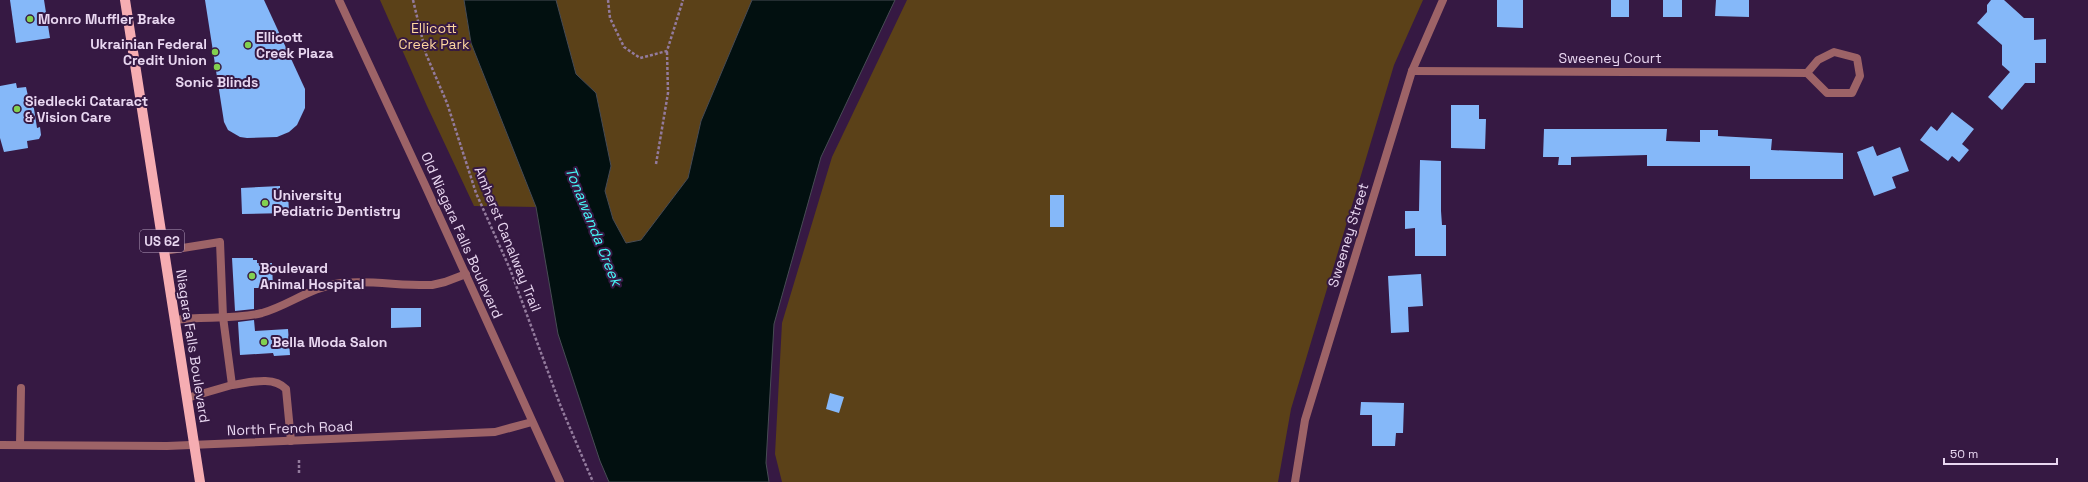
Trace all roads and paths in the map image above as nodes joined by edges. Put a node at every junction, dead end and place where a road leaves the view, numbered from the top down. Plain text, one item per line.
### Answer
1 (125, 0) edge
2 (339, 0) edge
3 (413, 0) edge
4 (608, 0) edge
5 (683, 0) edge
6 (1443, 0) edge
7 (667, 51) junction
8 (1412, 71) junction
9 (1808, 73) junction
10 (656, 164) dead end
11 (164, 251) junction
12 (466, 274) junction
13 (222, 317) junction
14 (174, 320) junction
15 (232, 385) junction
16 (21, 388) dead end
17 (187, 398) junction
18 (532, 422) junction
19 (290, 441) junction
20 (194, 444) junction
21 (0, 445) edge
22 (20, 445) junction
23 (299, 460) dead end
24 (299, 474) dead end
25 (200, 482) edge
26 (560, 482) edge
27 (593, 482) edge
28 (1295, 482) edge

1 - 11 main road, Niagara Falls Boulevard / US 62
2 - 12 street, Old Niagara Falls Boulevard
3 - 27 path, Amherst Canalway Trail
4 - 7 path
5 - 7 path
6 - 8 street, Sweeney Street
7 - 10 path
8 - 9 street, Sweeney Court
8 - 28 street, Sweeney Street
9 - 9 street
11 - 13 street
11 - 14 main road, Niagara Falls Boulevard / US 62
12 - 13 street
12 - 18 street, Old Niagara Falls Boulevard
13 - 14 street
13 - 15 street
14 - 17 main road, Niagara Falls Boulevard / US 62
15 - 17 street
15 - 19 street
16 - 22 street
17 - 20 main road, Niagara Falls Boulevard / US 62
18 - 19 street, North French Road
18 - 26 street, Old Niagara Falls Boulevard
19 - 20 street, North French Road
20 - 22 street, North French Road
20 - 25 main road, Niagara Falls Boulevard / US 62
21 - 22 street, North French Road
23 - 24 path

